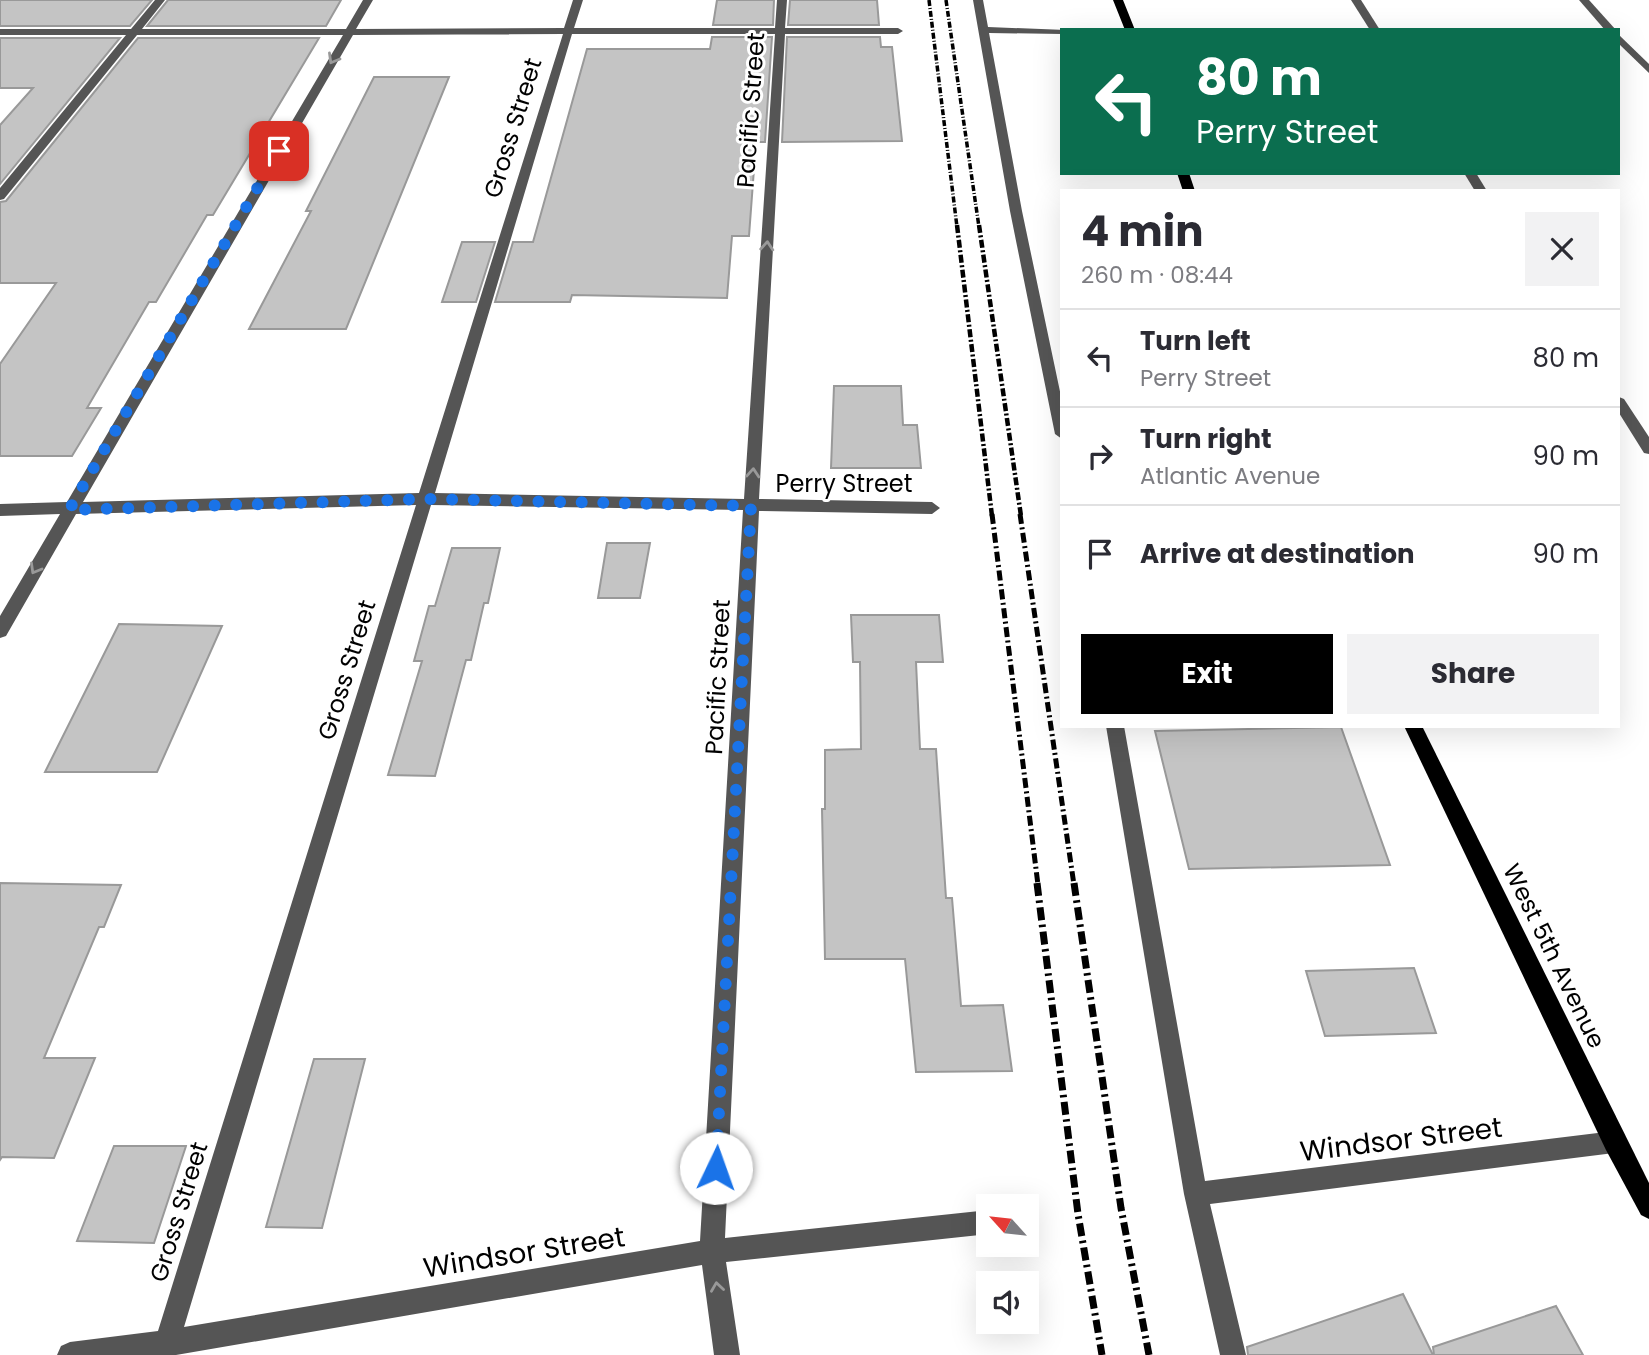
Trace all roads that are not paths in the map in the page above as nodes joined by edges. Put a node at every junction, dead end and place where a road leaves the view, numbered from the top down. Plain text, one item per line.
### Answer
1 (160, 0) edge
2 (368, 0) edge
3 (578, 0) edge
4 (782, 0) edge
5 (978, 0) edge
6 (1118, 0) edge
7 (1356, 0) edge
8 (1584, 0) edge
9 (1128, 28) edge
10 (1375, 28) edge
11 (1609, 28) edge
12 (983, 30) junction
13 (135, 31) junction
14 (350, 31) junction
15 (569, 31) junction
16 (781, 31) junction
17 (1060, 31) edge
18 (0, 32) edge
19 (898, 32) dead end
20 (1620, 39) edge
21 (1649, 71) edge
22 (0, 196) edge
23 (1620, 404) edge
24 (1060, 424) edge
25 (1649, 449) edge
26 (426, 499) junction
27 (751, 506) junction
28 (932, 508) dead end
29 (0, 510) edge
30 (69, 510) junction
31 (0, 631) edge
32 (1115, 728) edge
33 (1414, 728) edge
34 (1614, 1142) junction
35 (1196, 1194) junction
36 (1649, 1207) edge
37 (976, 1223) edge
38 (712, 1251) junction
39 (164, 1349) edge
40 (71, 1355) edge
41 (727, 1355) edge
42 (1233, 1355) edge

1 - 13 street
2 - 14 street
3 - 15 street, Gross Street
4 - 16 street, Pacific Street
5 - 12 street
6 - 9 main road
7 - 10 street
8 - 11 street
12 - 17 street
12 - 24 street
13 - 14 street
13 - 18 street
13 - 22 street
14 - 15 street
14 -> 30 street
15 - 16 street
15 - 26 street, Gross Street
16 - 19 street
27 -> 16 street, Pacific Street
20 - 21 street
23 - 25 street
26 - 27 street, Perry Street
26 - 30 street, Perry Street
26 - 39 street, Gross Street
27 - 28 street, Perry Street
27 - 38 street, Pacific Street
29 - 30 street, Perry Street
30 -> 31 street
32 - 35 street
33 - 34 main road, West 5th Avenue
34 - 35 street, Windsor Street
34 - 36 main road, West 5th Avenue
35 - 42 street
37 - 38 street, Windsor Street
38 - 39 street, Windsor Street
41 -> 38 street, Pacific Street
39 - 40 street, Windsor Street

